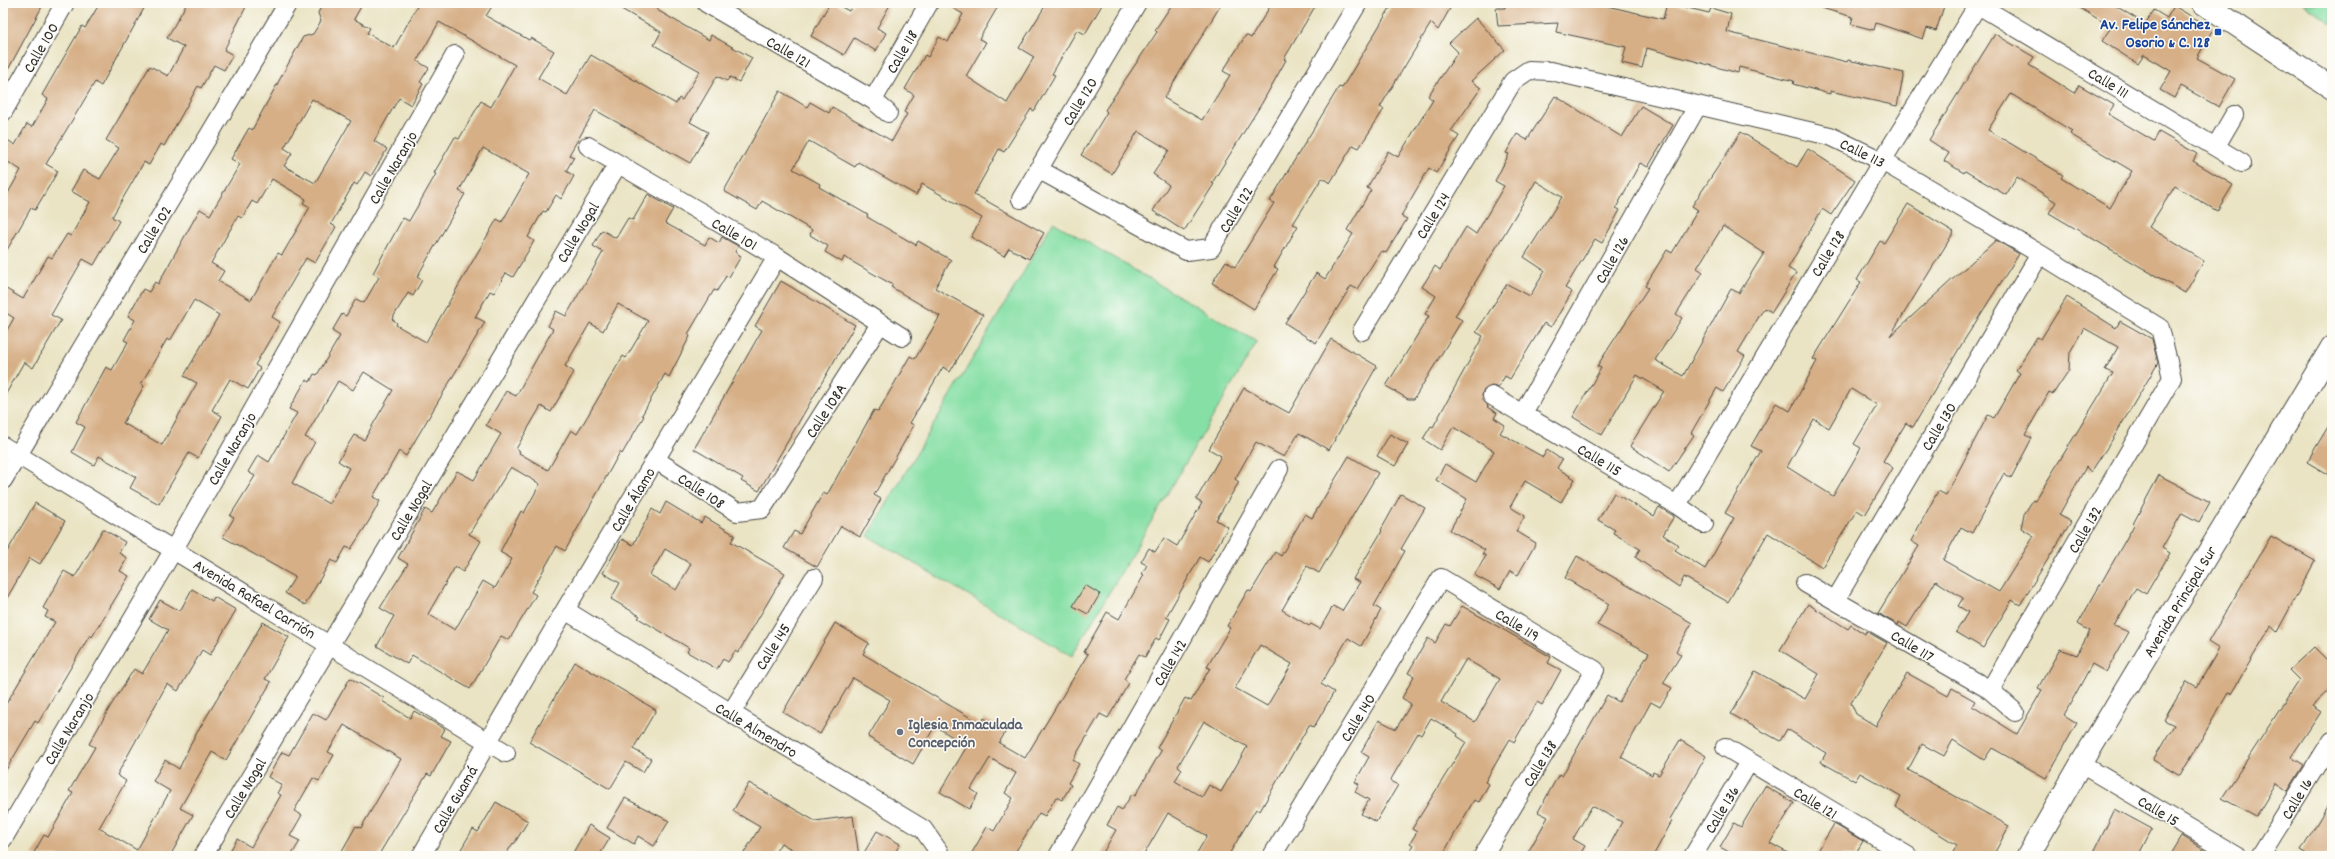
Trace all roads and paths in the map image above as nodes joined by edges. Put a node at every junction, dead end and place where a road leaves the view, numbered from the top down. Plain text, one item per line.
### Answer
1 (65, 3) edge
2 (288, 3) edge
3 (929, 3) edge
4 (1137, 3) edge
5 (1358, 3) edge
6 (2203, 3) edge
7 (710, 4) edge
8 (1977, 4) edge
9 (455, 55) dead end
10 (2332, 88) edge
11 (1502, 99) joint
12 (873, 100) junction
13 (1698, 105) junction
14 (3, 112) edge
15 (888, 113) dead end
16 (2234, 115) dead end
17 (588, 146) dead end
18 (2216, 146) junction
19 (1882, 161) junction
20 (2242, 163) dead end
21 (618, 164) junction
22 (1038, 169) junction
23 (1021, 199) dead end
24 (2040, 254) junction
25 (777, 257) junction
26 (880, 324) junction
27 (1362, 331) dead end
28 (902, 337) dead end
29 (2332, 347) edge
30 (2170, 366) joint
31 (1492, 396) dead end
32 (1523, 413) junction
33 (11, 450) edge
34 (656, 460) junction
35 (1279, 469) dead end
36 (3, 480) edge
37 (1677, 505) junction
38 (751, 510) joint
39 (1704, 524) dead end
40 (174, 549) junction
41 (814, 578) dead end
42 (1441, 578) joint
43 (1804, 583) dead end
44 (1836, 599) junction
45 (565, 610) junction
46 (330, 644) junction
47 (1595, 670) joint
48 (1990, 690) junction
49 (2015, 712) dead end
50 (731, 713) junction
51 (2332, 740) edge
52 (488, 742) junction
53 (1725, 747) dead end
54 (506, 753) dead end
55 (1749, 762) junction
56 (2081, 764) junction
57 (3, 839) edge
58 (203, 856) edge
59 (421, 856) edge
60 (938, 856) edge
61 (1058, 856) edge
62 (1272, 856) edge
63 (1483, 856) edge
64 (1694, 856) edge
65 (1907, 856) edge
66 (2028, 856) edge
67 (2236, 856) edge
68 (2260, 856) edge

1 - 14 street, Calle 100
2 - 33 street, Calle 102
3 - 12 street, Calle 118
4 - 22 street, Calle 120
5 - 22 street, Calle 122
6 - 10 street
7 - 12 street, Calle 121
8 - 18 street, Calle 111
8 - 19 street, Calle 128
9 - 40 street, Calle Naranjo
11 - 13 street, Calle 113
11 - 27 street, Calle 124
12 - 15 street, Calle 121
13 - 19 street, Calle 113
13 - 32 street, Calle 126
16 - 18 street
17 - 21 street, Calle 101
18 - 20 street, Calle 111
19 - 24 street, Calle 113
19 - 37 street, Calle 128
21 - 25 street, Calle 101
21 - 46 street, Calle Nogal
22 - 23 street, Calle 120
24 - 30 street, Calle 113
24 - 44 street, Calle 130
25 - 26 street, Calle 101
25 - 34 street, Calle Álamo
26 - 28 street
26 - 38 street, Calle 108A
29 - 56 street, Avenida Principal Sur
30 - 48 street, Calle 132
31 - 32 street, Calle 115
32 - 37 street, Calle 115
33 - 36 street, Calle 102
33 - 40 street, Avenida Rafael Carrión
34 - 38 street, Calle 108
34 - 45 street, Calle Álamo
35 - 61 street, Calle 142
37 - 39 street, Calle 115
40 - 46 street, Avenida Rafael Carrión
40 - 57 street, Calle Naranjo
41 - 50 street, Calle 145
42 - 47 street, Calle 119
42 - 62 street, Calle 140
43 - 44 street, Calle 117
44 - 48 street, Calle 117
45 - 50 street, Calle Almendro
45 - 52 street, Calle Álamo
46 - 52 street, Avenida Rafael Carrión
46 - 58 street, Calle Nogal
47 - 63 street, Calle 138
48 - 49 street, Calle 117
50 - 60 street, Calle Almendro
51 - 68 street, Calle 16
52 - 54 street, Avenida Rafael Carrión
52 - 59 street, Calle Guamá
53 - 55 street, Calle 121
55 - 64 street, Calle 136
55 - 65 street, Calle 121
56 - 66 street, Avenida Principal Sur
56 - 67 street, Calle 15

